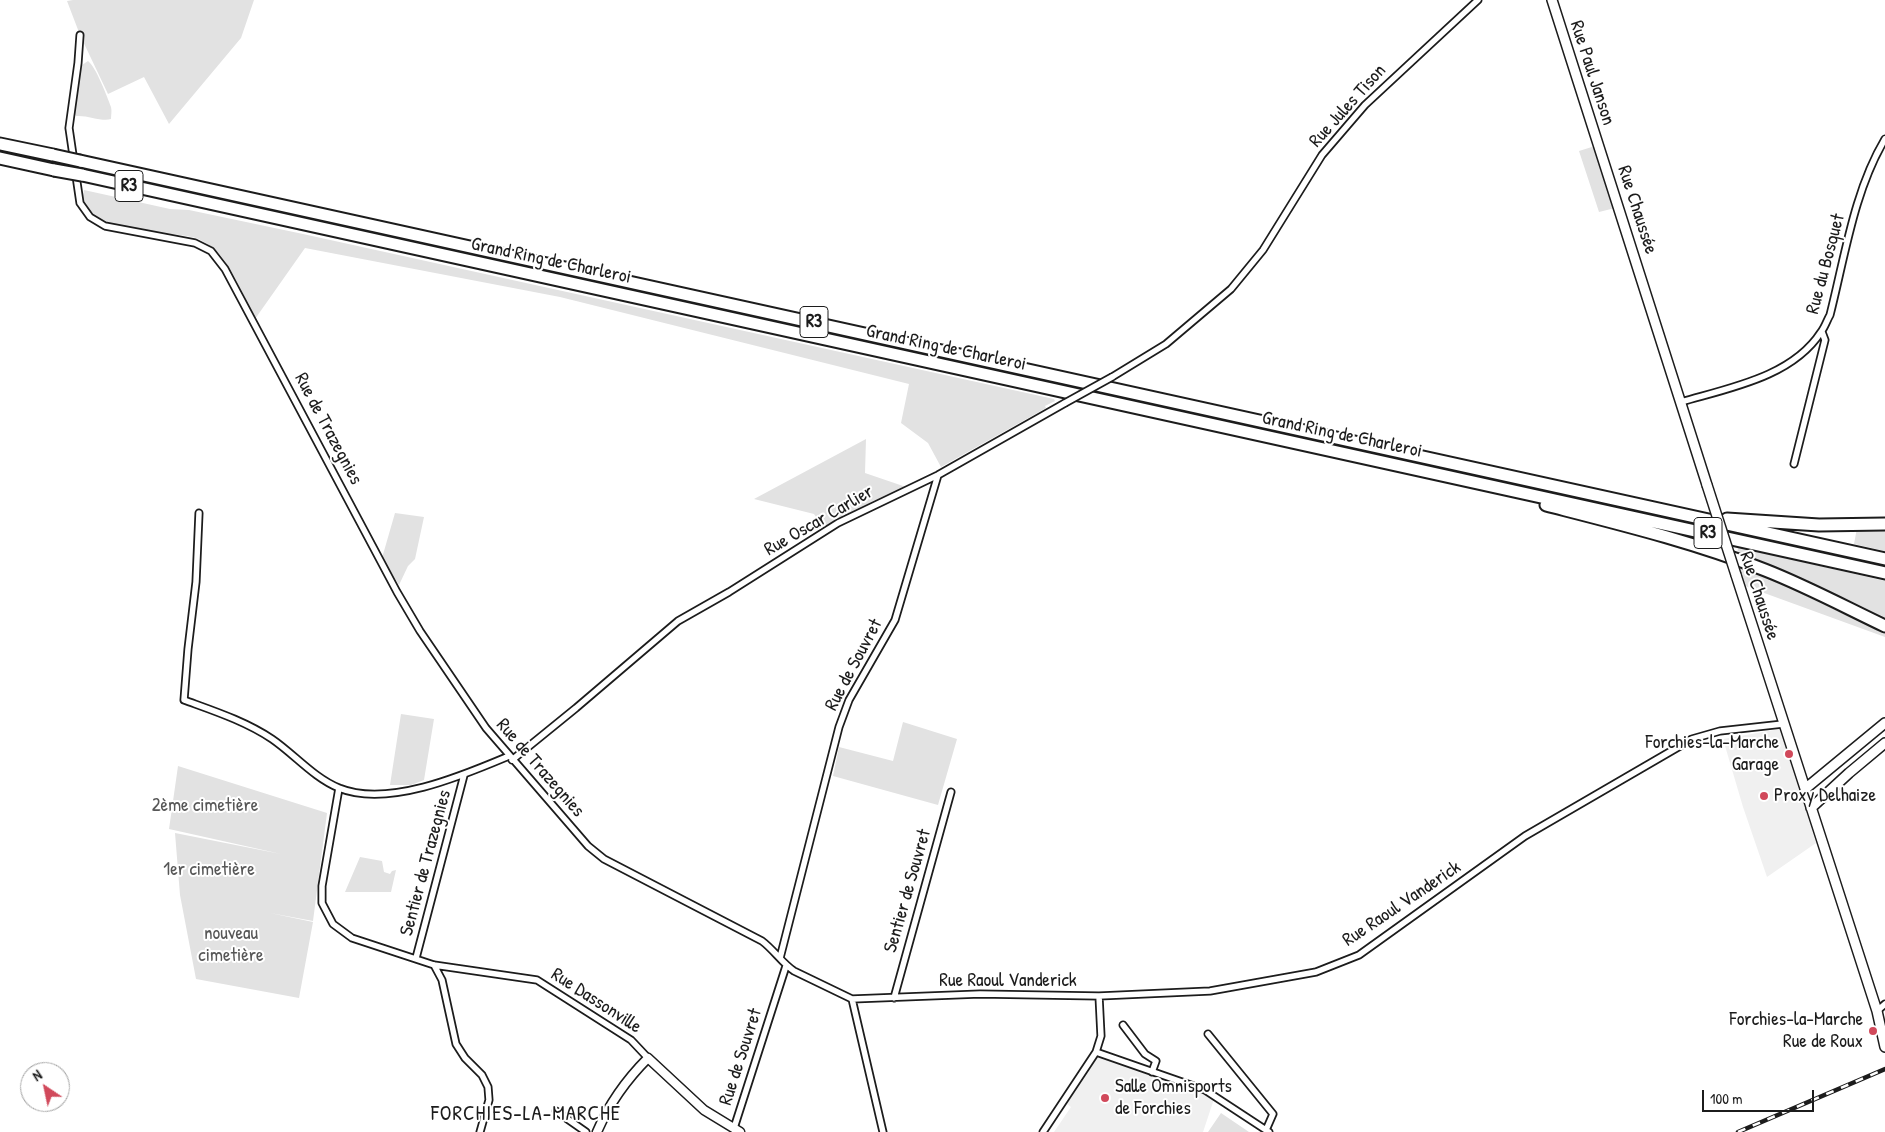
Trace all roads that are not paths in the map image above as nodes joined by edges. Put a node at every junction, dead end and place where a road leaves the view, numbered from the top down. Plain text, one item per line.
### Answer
1 (1478, 0) edge
2 (1552, 0) edge
3 (80, 35) dead end
4 (1885, 139) edge
5 (0, 144) edge
6 (1602, 155) joint
7 (0, 158) edge
8 (1822, 332) junction
9 (1166, 344) joint
10 (1681, 402) junction
11 (1794, 464) dead end
12 (938, 475) junction
13 (1531, 494) junction
14 (199, 513) dead end
15 (1709, 520) junction
16 (1885, 524) edge
17 (1885, 559) edge
18 (1885, 573) edge
19 (1885, 626) edge
20 (1885, 723) edge
21 (1783, 724) junction
22 (1885, 743) edge
23 (510, 758) junction
24 (464, 775) junction
25 (339, 788) junction
26 (1805, 790) junction
27 (951, 792) dead end
28 (1811, 808) junction
29 (416, 958) junction
30 (780, 958) junction
31 (434, 965) junction
32 (786, 966) junction
33 (1099, 996) junction
34 (894, 998) junction
35 (852, 999) junction
36 (1885, 1004) edge
37 (1877, 1012) junction
38 (1123, 1025) dead end
39 (1208, 1034) dead end
40 (1885, 1047) edge
41 (1096, 1052) junction
42 (648, 1058) junction
43 (1152, 1072) junction
44 (556, 1111) dead end
45 (737, 1130) edge
46 (1268, 1131) edge
47 (480, 1132) edge
48 (586, 1132) edge
49 (597, 1132) edge
50 (883, 1132) edge
51 (1043, 1132) edge

1 - 9 street, Rue Jules Tison
2 - 6 main road, Rue Paul Janson
3 - 23 street, Rue de Trazegnies
4 - 8 street, Rue du Bosquet
5 - 15 highway, Grand Ring de Charleroi / R3, bridge
6 - 10 main road, Rue Chaussée
7 - 13 highway, Grand Ring de Charleroi / R3, bridge
8 - 10 street, Rue du Bosquet
8 - 11 street
9 - 12 street, Rue Oscar Carlier, bridge
10 - 21 main road, Rue Chaussée, bridge
12 - 23 street, Rue Oscar Carlier
12 - 30 street, Rue de Souvret
13 - 18 highway, Grand Ring de Charleroi / R3
13 - 19 highway
14 - 25 street
15 - 16 highway
15 - 17 highway, Grand Ring de Charleroi / R3
20 - 26 main road
21 - 26 main road, Rue Chaussée
21 - 33 street, Rue Raoul Vanderick
22 - 28 main road
23 - 24 street, Rue Oscar Carlier
23 - 30 street, Rue de Trazegnies
24 - 25 street, Rue Oscar Carlier
24 - 29 street, Sentier de Trazegnies
25 - 29 street, Rue Dassonville
26 - 28 main road, Rue Chaussée
27 - 34 street, Sentier de Souvret
28 - 37 main road, Rue Chaussée
29 - 31 street, Rue Dassonville
30 - 32 street, Rue de Trazegnies
31 - 42 street, Rue Dassonville
31 - 47 street
32 - 35 street, Rue de Trazegnies
32 - 45 street, Rue de Souvret
33 - 34 street, Rue Raoul Vanderick
33 - 41 street
34 - 35 street, Rue Raoul Vanderick
35 - 50 street
36 - 37 street
37 - 40 main road, Rue Chaussée
38 - 43 street
39 - 46 street
41 - 43 street
41 - 51 street
42 - 45 street
42 - 49 street
43 - 46 street
44 - 48 street

